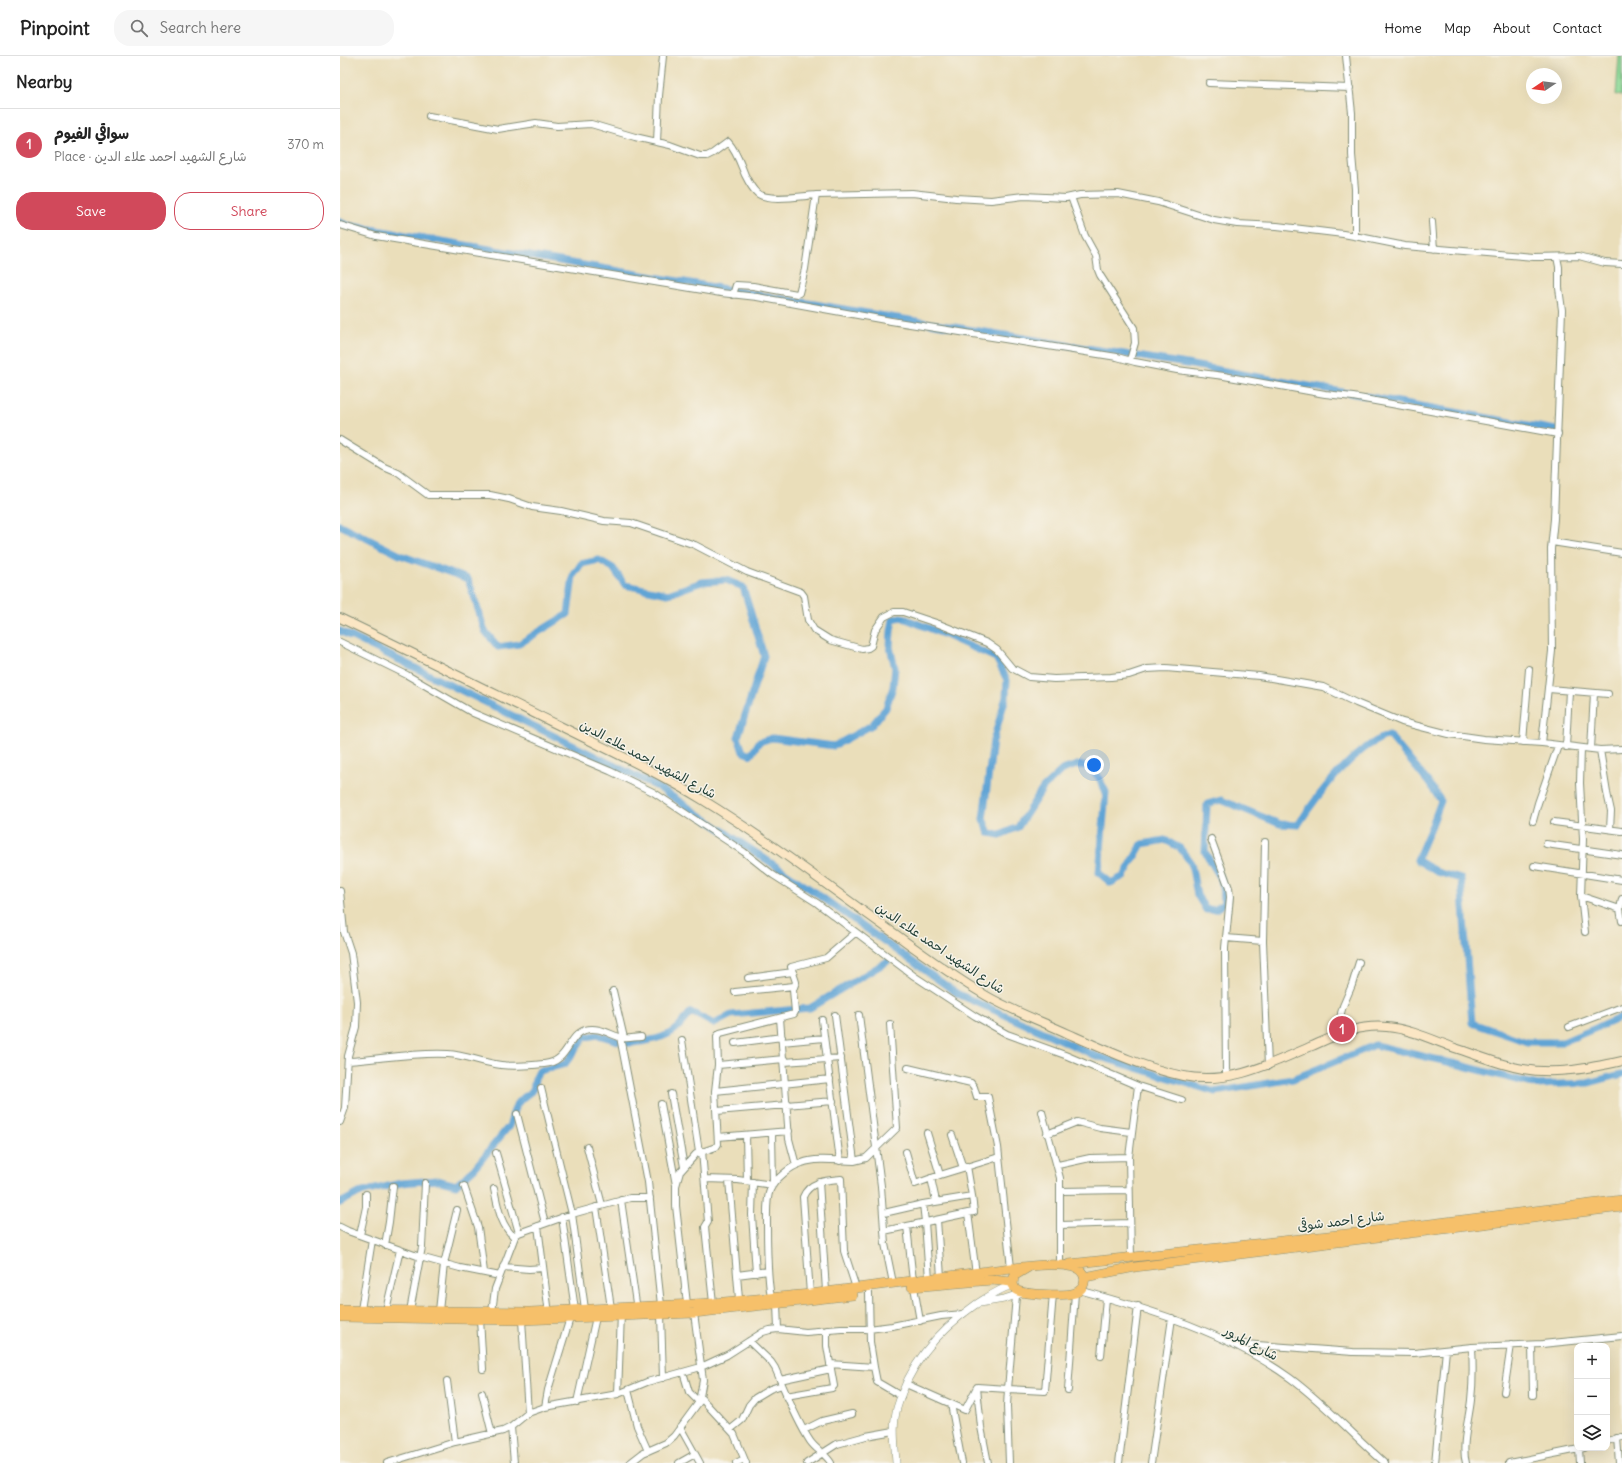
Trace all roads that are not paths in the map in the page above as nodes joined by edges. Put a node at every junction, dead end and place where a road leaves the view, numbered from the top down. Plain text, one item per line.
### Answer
1 (664, 56) edge
2 (1346, 56) edge
3 (1209, 83) dead end
4 (1350, 88) junction
5 (429, 116) dead end
6 (657, 142) junction
7 (816, 195) junction
8 (1071, 197) junction
9 (1432, 222) dead end
10 (340, 225) edge
11 (1355, 236) junction
12 (1434, 249) junction
13 (1557, 257) junction
14 (1622, 264) edge
15 (734, 292) junction
16 (1130, 359) junction
17 (1558, 434) junction
18 (340, 440) edge
19 (1552, 542) junction
20 (1622, 553) edge
21 (340, 618) edge
22 (340, 642) edge
23 (1529, 669) dead end
24 (1549, 689) junction
25 (1569, 691) junction
26 (1594, 693) junction
27 (1608, 694) dead end
28 (1523, 742) junction
29 (1542, 743) junction
30 (1558, 746) junction
31 (1566, 746) junction
32 (1580, 748) junction
33 (1591, 749) junction
34 (1622, 749) edge
35 (1600, 750) junction
36 (1533, 821) dead end
37 (1554, 822) dead end
38 (1583, 825) junction
39 (1610, 829) junction
40 (1622, 831) edge
41 (1211, 839) dead end
42 (1265, 842) dead end
43 (1546, 844) dead end
44 (1582, 849) junction
45 (1622, 855) edge
46 (1534, 866) dead end
47 (1581, 874) junction
48 (1622, 880) edge
49 (340, 891) edge
50 (1581, 896) junction
51 (1622, 899) edge
52 (1620, 909) junction
53 (1622, 922) edge
54 (1585, 932) dead end
55 (856, 933) junction
56 (1226, 938) junction
57 (1263, 941) junction
58 (1359, 962) dead end
59 (793, 972) junction
60 (748, 978) dead end
61 (794, 986) junction
62 (613, 991) dead end
63 (735, 992) dead end
64 (1622, 1007) edge
65 (859, 1014) dead end
66 (835, 1015) dead end
67 (780, 1018) junction
68 (822, 1020) dead end
69 (890, 1024) dead end
70 (1569, 1027) dead end
71 (1340, 1033) junction
72 (622, 1037) junction
73 (641, 1037) dead end
74 (824, 1038) junction
75 (782, 1039) junction
76 (682, 1040) dead end
77 (735, 1043) dead end
78 (841, 1058) junction
79 (827, 1059) junction
80 (348, 1061) junction
81 (784, 1061) junction
82 (1622, 1061) edge
83 (718, 1065) junction
84 (1268, 1066) junction
85 (908, 1068) dead end
86 (1226, 1077) junction
87 (830, 1079) junction
88 (786, 1083) junction
89 (1138, 1086) junction
90 (541, 1088) dead end
91 (715, 1091) junction
92 (671, 1094) dead end
93 (1182, 1100) dead end
94 (832, 1101) junction
95 (661, 1104) dead end
96 (787, 1105) junction
97 (717, 1111) junction
98 (1042, 1112) dead end
99 (517, 1114) dead end
100 (340, 1122) edge
101 (789, 1132) junction
102 (1131, 1132) junction
103 (772, 1133) junction
104 (927, 1133) dead end
105 (1047, 1134) junction
106 (746, 1135) junction
107 (952, 1135) dead end
108 (718, 1137) junction
109 (587, 1147) dead end
110 (876, 1149) junction
111 (700, 1152) junction
112 (906, 1152) dead end
113 (496, 1153) dead end
114 (999, 1157) junction
115 (1129, 1157) junction
116 (840, 1161) junction
117 (854, 1161) junction
118 (796, 1165) junction
119 (1058, 1165) junction
120 (965, 1167) junction
121 (684, 1168) junction
122 (940, 1175) junction
123 (932, 1178) junction
124 (705, 1179) junction
125 (728, 1180) junction
126 (750, 1182) junction
127 (819, 1182) junction
128 (425, 1183) dead end
129 (773, 1185) junction
130 (393, 1186) dead end
131 (464, 1186) dead end
132 (676, 1186) junction
133 (494, 1190) dead end
134 (1129, 1190) junction
135 (1060, 1191) junction
136 (366, 1194) dead end
137 (972, 1196) junction
138 (650, 1198) junction
139 (621, 1200) junction
140 (1622, 1200) edge
141 (936, 1201) junction
142 (923, 1204) junction
143 (599, 1206) junction
144 (1622, 1207) edge
145 (457, 1210) dead end
146 (968, 1213) junction
147 (572, 1214) junction
148 (884, 1214) junction
149 (562, 1217) junction
150 (937, 1220) junction
151 (925, 1222) junction
152 (545, 1223) junction
153 (1130, 1223) junction
154 (1060, 1225) junction
155 (538, 1226) junction
156 (907, 1226) junction
157 (340, 1227) edge
158 (884, 1231) junction
159 (360, 1235) junction
160 (516, 1235) junction
161 (372, 1240) junction
162 (385, 1245) junction
163 (400, 1250) junction
164 (420, 1258) junction
165 (1131, 1258) junction
166 (444, 1264) junction
167 (1061, 1265) junction
168 (503, 1267) junction
169 (1029, 1267) junction
170 (543, 1268) junction
171 (1011, 1268) junction
172 (768, 1271) junction
173 (484, 1272) junction
174 (756, 1273) junction
175 (976, 1274) junction
176 (737, 1275) junction
177 (500, 1276) junction
178 (1085, 1277) junction
179 (941, 1278) junction
180 (929, 1279) junction
181 (893, 1283) junction
182 (913, 1284) junction
183 (1013, 1284) junction
184 (856, 1288) junction
185 (826, 1291) junction
186 (1077, 1291) junction
187 (1026, 1292) junction
188 (869, 1293) junction
189 (1053, 1294) junction
190 (804, 1296) junction
191 (1016, 1296) junction
192 (1106, 1298) junction
193 (739, 1300) junction
194 (774, 1301) junction
195 (713, 1303) junction
196 (979, 1303) junction
197 (687, 1304) junction
198 (1138, 1306) junction
199 (611, 1308) junction
200 (585, 1309) junction
201 (340, 1310) edge
202 (361, 1310) junction
203 (386, 1310) junction
204 (575, 1310) junction
205 (661, 1310) junction
206 (410, 1311) junction
207 (439, 1311) junction
208 (637, 1311) junction
209 (492, 1312) junction
210 (621, 1312) junction
211 (694, 1313) junction
212 (963, 1314) junction
213 (550, 1315) junction
214 (340, 1317) edge
215 (596, 1317) junction
216 (570, 1318) junction
217 (1172, 1318) junction
218 (480, 1320) junction
219 (522, 1320) junction
220 (920, 1321) junction
221 (778, 1329) junction
222 (870, 1329) junction
223 (827, 1330) junction
224 (1622, 1336) edge
225 (749, 1341) junction
226 (1231, 1343) junction
227 (1532, 1345) junction
228 (1511, 1346) junction
229 (1472, 1347) junction
230 (1446, 1350) junction
231 (1102, 1356) dead end
232 (830, 1366) junction
233 (701, 1367) junction
234 (874, 1367) junction
235 (483, 1369) dead end
236 (683, 1372) junction
237 (663, 1378) junction
238 (447, 1381) dead end
239 (781, 1383) junction
240 (906, 1384) junction
241 (978, 1387) junction
242 (1008, 1389) junction
243 (628, 1390) junction
244 (1068, 1390) dead end
245 (1504, 1392) dead end
246 (482, 1393) dead end
247 (618, 1394) junction
248 (1533, 1395) dead end
249 (786, 1396) junction
250 (901, 1396) junction
251 (699, 1400) junction
252 (577, 1402) junction
253 (951, 1404) junction
254 (545, 1408) junction
255 (528, 1413) junction
256 (852, 1414) dead end
257 (511, 1427) junction
258 (680, 1428) junction
259 (731, 1429) junction
260 (804, 1430) junction
261 (894, 1431) junction
262 (492, 1434) junction
263 (1620, 1438) edge
264 (1610, 1440) edge
265 (455, 1442) junction
266 (648, 1451) junction
267 (1574, 1451) edge
268 (1582, 1451) edge
269 (822, 1453) junction
270 (695, 1454) junction
271 (638, 1460) edge
272 (745, 1461) edge
273 (1382, 1462) edge
274 (387, 1463) edge
275 (514, 1463) edge
276 (630, 1463) edge
277 (679, 1463) edge
278 (700, 1463) edge
279 (736, 1463) edge
280 (807, 1463) edge
281 (831, 1463) edge
282 (896, 1463) edge
283 (962, 1463) edge
284 (988, 1463) edge
285 (1009, 1463) edge
286 (1119, 1463) edge
287 (1151, 1463) edge
288 (1435, 1463) edge
289 (1466, 1463) edge
290 (1509, 1463) edge
291 (1580, 1463) edge
292 (1619, 1463) edge

1 - 6 street
2 - 4 street
3 - 4 street
4 - 11 street
5 - 6 street
6 - 7 street
7 - 8 street
7 - 15 street
8 - 11 street
8 - 16 street
9 - 12 street
10 - 15 street
11 - 12 street
12 - 13 street
13 - 14 street
13 - 17 street
15 - 16 street
16 - 17 street
17 - 19 street
18 - 28 street
19 - 20 street
19 - 24 street
21 - 86 main road, شارع الشهيد احمد علاء الدين
22 - 55 street
23 - 28 street
24 - 25 street
24 - 29 street
25 - 26 street
25 - 31 street
26 - 27 street
26 - 33 street
28 - 29 street
29 - 30 street
30 - 31 street
30 - 36 street
31 - 32 street
32 - 33 street
32 - 38 street
33 - 35 street
34 - 35 street
35 - 39 street
37 - 38 street
38 - 39 street
38 - 44 street
39 - 40 street
41 - 56 street
42 - 57 street
43 - 44 street
44 - 45 street
44 - 47 street
46 - 47 street
47 - 48 street
47 - 50 street
49 - 80 street
50 - 52 street
50 - 54 street
51 - 52 street
52 - 53 street
55 - 59 street
55 - 89 street
56 - 57 street
56 - 86 street
57 - 84 street
58 - 71 street
59 - 60 street
59 - 61 street
61 - 63 street
61 - 67 street
62 - 72 street
64 - 70 street
65 - 110 street
66 - 78 street
67 - 75 street
67 - 83 street
68 - 74 street
69 - 110 street
71 - 82 main road, شارع الشهيد احمد علاء الدين
71 - 84 main road, شارع الشهيد احمد علاء الدين
72 - 73 street
72 - 80 street
72 - 138 street
74 - 75 street
74 - 79 street
75 - 77 street
75 - 81 street
76 - 111 street
78 - 79 street
78 - 117 street
79 - 81 street
79 - 87 street
80 - 100 street
81 - 83 street
81 - 88 street
83 - 91 street
84 - 86 main road, شارع الشهيد احمد علاء الدين
85 - 114 street
87 - 88 street
87 - 94 street
88 - 91 street
88 - 96 street
89 - 93 street
89 - 102 street
90 - 147 street
91 - 97 street
92 - 121 street
94 - 96 street
94 - 116 street
95 - 132 street
96 - 97 street
96 - 101 street
97 - 108 street
98 - 105 street
99 - 152 street
101 - 103 street
101 - 118 street
102 - 105 street
102 - 115 street
103 - 106 street
103 - 129 street
104 - 122 street
105 - 119 street
106 - 108 street
106 - 126 street
107 - 120 street
108 - 111 street
109 - 143 street
110 - 117 street
110 - 148 street
111 - 121 street
111 - 124 street
112 - 123 street
113 - 160 street
114 - 120 street
114 - 171 street
115 - 119 street
115 - 134 street
116 - 117 street
116 - 118 street
118 - 129 street
119 - 135 street
120 - 122 street
120 - 137 street
121 - 132 street
122 - 123 street
123 - 141 street
124 - 125 street
124 - 195 street
125 - 126 street
125 - 176 street
126 - 129 street
126 - 174 street
127 - 184 street
127 - 185 street
127 - 190 street
128 - 164 street
129 - 172 street
130 - 162 street
131 - 173 street
132 - 197 street
133 - 160 street
134 - 135 street
134 - 153 street
135 - 154 street
136 - 159 street
137 - 141 street
137 - 146 street
138 - 139 street
138 - 205 street
139 - 143 street
139 - 208 street
140 - 165 main road, شارع احمد شوقى
141 - 142 street
142 - 148 street
142 - 151 street
143 - 147 street
143 - 199 street
144 - 178 main road, شارع احمد شوقى
145 - 166 street
146 - 150 street
146 - 175 street
147 - 149 street
147 - 200 street
148 - 158 street
149 - 152 street
149 - 204 street
150 - 151 street
150 - 179 street
151 - 156 street
151 - 180 street
152 - 155 street
153 - 154 street
153 - 165 street
154 - 167 street
155 - 160 street
155 - 170 street
156 - 158 street
156 - 182 street
157 - 159 street
158 - 181 street
159 - 161 street
160 - 168 street
161 - 162 street
161 - 202 street
162 - 163 street
163 - 164 street
163 - 203 street
164 - 166 street
164 - 206 street
165 - 167 main road, شارع احمد شوقى
166 - 173 street
166 - 207 street
167 - 169 main road, شارع احمد شوقى
167 - 178 main road
168 - 170 street
168 - 177 street
169 - 171 main road, شارع احمد شوقى
169 - 183 main road
170 - 213 street
171 - 175 main road, شارع احمد شوقى
172 - 174 street
172 - 194 street
173 - 177 street
174 - 176 street
175 - 179 main road, شارع احمد شوقى
176 - 193 street
177 - 209 street
178 - 186 main road
179 - 180 main road, شارع احمد شوقى
180 - 182 main road, شارع احمد شوقى
181 - 182 main road
181 - 184 main road
182 - 183 main road
182 - 188 main road
182 - 220 street
183 - 187 main road
183 - 196 street
184 - 185 main road
185 - 190 main road
186 - 189 main road
186 - 192 street, شارع المرور
186 - 244 street
187 - 189 main road
187 - 191 street
188 - 190 main road
188 - 222 street
189 - 242 street
190 - 194 main road
191 - 196 street
191 - 242 street
192 - 198 street, شارع المرور
192 - 231 street
193 - 194 main road
193 - 195 main road
194 - 211 main road
194 - 221 street
195 - 197 main road
196 - 212 street
197 - 205 main road
198 - 217 street, شارع المرور
198 - 286 street
199 - 200 main road
199 - 210 main road
200 - 204 main road
201 - 202 main road
202 - 203 main road
203 - 206 main road
204 - 213 main road
205 - 208 main road
205 - 211 main road
205 - 237 street
206 - 207 main road
207 - 209 main road
208 - 210 main road
209 - 213 main road
210 - 215 main road
210 - 247 street
211 - 233 street
212 - 220 street
212 - 240 street
213 - 216 main road
213 - 219 main road
214 - 218 main road
215 - 216 main road
215 - 252 street
216 - 254 street
217 - 226 street, شارع المرور
217 - 287 street
218 - 219 main road
218 - 235 street
219 - 255 street
220 - 222 street
221 - 223 street
221 - 225 street
222 - 223 street
222 - 234 street
223 - 232 street
224 - 227 street
225 - 233 street
225 - 239 street
226 - 230 street
226 - 273 street, شارع المرور
227 - 228 street
227 - 248 street
228 - 229 street
228 - 245 street
229 - 230 street
229 - 289 street
230 - 288 street
232 - 234 street
232 - 239 street
232 - 249 street
233 - 236 street
233 - 251 street
234 - 250 street
236 - 237 street
236 - 251 street
237 - 243 street
238 - 265 street
239 - 249 street
239 - 259 street
240 - 250 street
240 - 253 street
241 - 242 street
241 - 253 street
241 - 284 street
242 - 285 street
243 - 247 street
243 - 266 street
246 - 262 street
247 - 252 street
249 - 260 street
250 - 261 street
251 - 258 street
251 - 259 street
252 - 254 street
253 - 283 street
254 - 255 street
255 - 257 street
256 - 260 street
257 - 262 street
257 - 275 street
258 - 266 street
258 - 270 street
259 - 272 street
260 - 269 street
261 - 269 street
261 - 282 street
262 - 265 street
263 - 264 street
263 - 292 street
265 - 274 street
266 - 271 street
267 - 290 street
268 - 291 street
269 - 280 street
269 - 281 street
270 - 277 street
270 - 278 street
271 - 276 street
272 - 279 street

